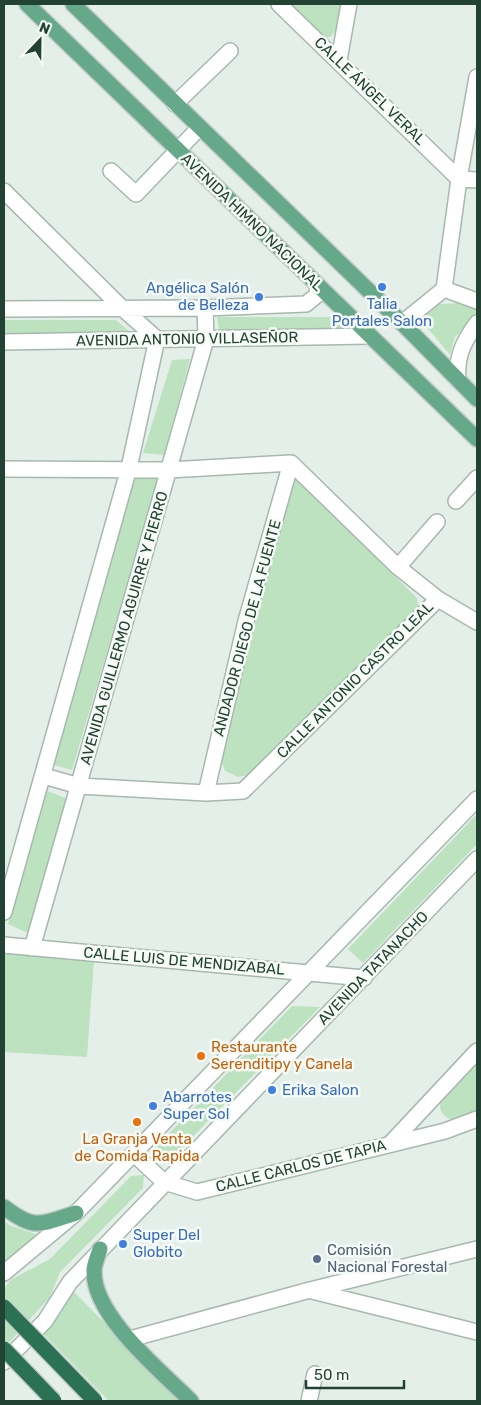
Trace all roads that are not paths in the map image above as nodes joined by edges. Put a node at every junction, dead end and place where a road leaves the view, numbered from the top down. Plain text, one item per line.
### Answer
1 (26, 4) edge
2 (73, 4) edge
3 (279, 4) edge
4 (349, 4) edge
5 (230, 51) dead end
6 (339, 60) junction
7 (477, 77) edge
8 (176, 104) junction
9 (199, 128) junction
10 (178, 150) junction
11 (111, 171) dead end
12 (459, 179) junction
13 (477, 180) edge
14 (4, 191) edge
15 (318, 286) junction
16 (444, 289) junction
17 (477, 301) edge
18 (122, 308) junction
19 (205, 308) junction
20 (4, 309) edge
21 (477, 323) edge
22 (402, 324) junction
23 (369, 336) junction
24 (157, 339) junction
25 (206, 339) junction
26 (4, 342) edge
27 (458, 380) junction
28 (477, 399) edge
29 (477, 439) edge
30 (291, 463) junction
31 (129, 468) junction
32 (4, 469) edge
33 (169, 470) junction
34 (477, 478) edge
35 (456, 501) dead end
36 (437, 522) dead end
37 (398, 567) junction
38 (438, 599) junction
39 (477, 622) edge
40 (44, 776) junction
41 (79, 786) junction
42 (206, 793) junction
43 (477, 799) edge
44 (477, 859) edge
45 (4, 912) edge
46 (4, 945) edge
47 (32, 948) junction
48 (311, 971) junction
49 (364, 978) junction
50 (477, 1051) edge
51 (477, 1119) edge
52 (390, 1144) junction
53 (134, 1154) junction
54 (164, 1182) junction
55 (4, 1207) edge
56 (76, 1213) junction
57 (477, 1248) edge
58 (100, 1249) junction
59 (4, 1274) edge
60 (310, 1290) junction
61 (4, 1307) edge
62 (477, 1332) edge
63 (130, 1340) junction
64 (4, 1349) edge
65 (4, 1362) edge
66 (315, 1374) dead end
67 (54, 1401) edge
68 (95, 1401) edge
69 (191, 1401) edge
70 (309, 1401) edge

1 - 10 main road, AVENIDA HIMNO NACIONAL
2 - 8 main road, AVENIDA HIMNO NACIONAL
3 - 6 street, CALLE ÁNGEL VERAL
4 - 6 street
5 - 8 street
6 - 12 street, CALLE ÁNGEL VERAL
7 - 12 street
8 - 9 main road, AVENIDA HIMNO NACIONAL
9 - 10 street
9 - 22 main road, AVENIDA HIMNO NACIONAL
10 - 11 street
10 - 15 main road, AVENIDA HIMNO NACIONAL
12 - 13 street
12 - 16 street
14 - 18 street
15 - 19 street, AVENIDA ANTONIO VILLASEÑOR
15 - 23 main road, AVENIDA HIMNO NACIONAL
16 - 17 street
16 - 22 street
18 - 19 street, AVENIDA ANTONIO VILLASEÑOR
18 - 20 street, AVENIDA ANTONIO VILLASEÑOR
18 - 24 street
19 - 25 street, AVENIDA GUILLERMO AGUIRRE Y FIERRO
21 - 27 street
22 - 27 main road, AVENIDA HIMNO NACIONAL
23 - 25 street, AVENIDA ANTONIO VILLASEÑOR
23 - 29 main road, AVENIDA HIMNO NACIONAL
24 - 25 street, AVENIDA ANTONIO VILLASEÑOR
24 - 26 street, AVENIDA ANTONIO VILLASEÑOR
24 - 31 street
25 - 33 street, AVENIDA GUILLERMO AGUIRRE Y FIERRO
27 - 28 main road, AVENIDA HIMNO NACIONAL
30 - 33 street
30 - 37 street, CALLE ANTONIO CASTRO LEAL
30 - 42 street, ANDADOR DIEGO DE LA FUENTE
31 - 32 street
31 - 33 street
31 - 40 street
33 - 41 street, AVENIDA GUILLERMO AGUIRRE Y FIERRO
34 - 35 street
36 - 37 street
37 - 38 street, CALLE ANTONIO CASTRO LEAL
38 - 39 street
38 - 42 street, CALLE ANTONIO CASTRO LEAL
40 - 41 street, CALLE ANTONIO CASTRO LEAL
40 - 45 street
41 - 42 street, CALLE ANTONIO CASTRO LEAL
41 - 47 street, AVENIDA GUILLERMO AGUIRRE Y FIERRO
43 - 48 street
44 - 49 street, AVENIDA TATANACHO
46 - 47 street, CALLE LUIS DE MENDIZABAL
47 - 48 street, CALLE LUIS DE MENDIZABAL
48 - 49 street, CALLE LUIS DE MENDIZABAL
48 - 53 street
49 - 54 street, AVENIDA TATANACHO
50 - 52 street
51 - 52 street, CALLE CARLOS DE TAPIA
52 - 54 street, CALLE CARLOS DE TAPIA
53 - 54 street, CALLE CARLOS DE TAPIA
53 - 56 street
54 - 58 street, AVENIDA TATANACHO
55 - 56 main road
56 - 59 street
57 - 60 street
58 - 63 main road
58 - 65 street, AVENIDA TATANACHO
60 - 62 street
60 - 63 street
61 - 68 highway, bridge
63 - 69 main road
64 - 67 highway, bridge
66 - 70 street

